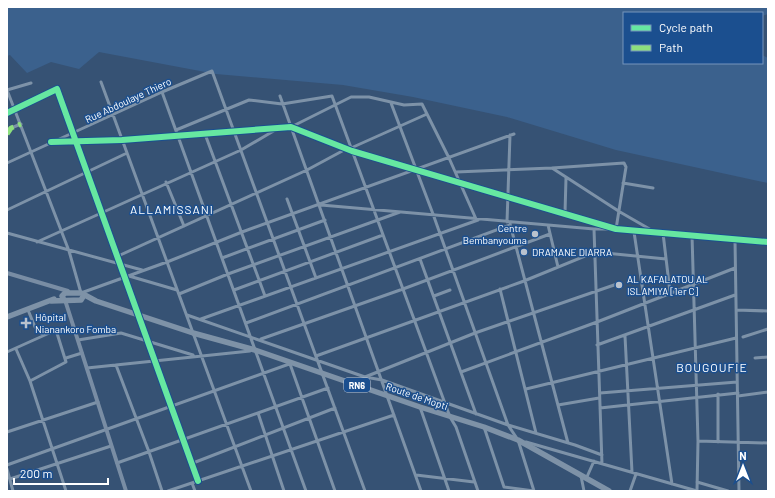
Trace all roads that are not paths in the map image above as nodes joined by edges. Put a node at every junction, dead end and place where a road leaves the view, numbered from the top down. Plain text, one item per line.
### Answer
1 (101, 82) dead end
2 (31, 83) dead end
3 (7, 90) edge
4 (162, 92) junction
5 (280, 96) dead end
6 (392, 103) junction
7 (282, 104) junction
8 (336, 106) junction
9 (15, 109) junction
10 (225, 109) junction
11 (7, 113) edge
12 (427, 114) junction
13 (113, 115) junction
14 (21, 124) junction
15 (400, 126) junction
16 (291, 127) junction
17 (278, 128) junction
18 (176, 130) junction
19 (234, 132) junction
20 (7, 134) edge
21 (73, 134) junction
22 (206, 134) junction
23 (178, 136) junction
24 (122, 140) junction
25 (51, 142) junction
26 (77, 142) junction
27 (346, 149) junction
28 (241, 150) junction
29 (352, 150) junction
30 (31, 152) junction
31 (127, 153) junction
32 (449, 158) junction
33 (215, 160) junction
34 (7, 163) edge
35 (552, 168) junction
36 (415, 169) junction
37 (307, 170) junction
38 (509, 170) junction
39 (88, 171) junction
40 (191, 171) junction
41 (456, 172) junction
42 (566, 178) junction
43 (166, 182) junction
44 (460, 182) junction
45 (623, 183) junction
46 (366, 188) junction
47 (653, 188) dead end
48 (46, 191) junction
49 (257, 193) junction
50 (142, 194) junction
51 (508, 196) junction
52 (287, 199) dead end
53 (231, 204) junction
54 (319, 205) junction
55 (374, 209) junction
56 (7, 210) edge
57 (402, 212) junction
58 (620, 212) junction
59 (103, 213) junction
60 (565, 213) junction
61 (292, 214) junction
62 (433, 214) junction
63 (207, 215) junction
64 (378, 219) junction
65 (478, 219) junction
66 (325, 220) junction
67 (267, 223) junction
68 (509, 223) junction
69 (548, 225) junction
70 (184, 226) junction
71 (594, 229) junction
72 (616, 229) junction
73 (298, 230) junction
74 (61, 231) junction
75 (242, 232) junction
76 (634, 232) junction
77 (655, 232) junction
78 (7, 233) edge
79 (440, 233) junction
80 (663, 233) junction
81 (550, 234) junction
82 (384, 235) junction
83 (692, 235) junction
84 (330, 236) junction
85 (158, 238) junction
86 (273, 239) junction
87 (735, 240) junction
88 (36, 242) junction
89 (216, 242) junction
90 (768, 242) edge
91 (304, 246) junction
92 (516, 247) junction
93 (248, 249) junction
94 (446, 250) junction
95 (69, 251) junction
96 (336, 252) junction
97 (389, 252) junction
98 (595, 252) junction
99 (279, 255) junction
100 (118, 256) junction
101 (639, 256) junction
102 (222, 258) junction
103 (666, 259) junction
104 (420, 260) junction
105 (167, 262) junction
106 (310, 262) junction
107 (121, 264) junction
108 (254, 264) junction
109 (558, 267) junction
110 (342, 268) junction
111 (735, 268) junction
112 (396, 269) junction
113 (144, 270) junction
114 (453, 270) junction
115 (285, 271) junction
116 (7, 273) edge
117 (228, 274) junction
118 (127, 276) junction
119 (316, 278) junction
120 (428, 279) junction
121 (259, 280) junction
122 (524, 281) junction
123 (617, 284) dead end
124 (693, 284) junction
125 (348, 286) junction
126 (291, 287) junction
127 (403, 289) junction
128 (177, 290) junction
129 (234, 290) junction
130 (450, 290) dead end
131 (500, 290) junction
132 (596, 290) junction
133 (670, 292) junction
134 (73, 293) junction
135 (82, 293) junction
136 (179, 294) junction
137 (265, 296) junction
138 (434, 296) junction
139 (735, 296) junction
140 (64, 298) junction
141 (73, 300) junction
142 (81, 300) junction
143 (96, 301) junction
144 (646, 302) junction
145 (464, 303) junction
146 (297, 305) junction
147 (355, 306) junction
148 (240, 307) junction
149 (68, 308) junction
150 (28, 310) junction
151 (736, 310) junction
152 (439, 311) junction
153 (694, 311) junction
154 (768, 311) edge
155 (533, 313) junction
156 (139, 314) junction
157 (186, 315) junction
158 (7, 317) edge
159 (201, 320) junction
160 (414, 320) junction
161 (508, 322) junction
162 (597, 322) junction
163 (246, 324) junction
164 (304, 324) junction
165 (650, 326) junction
166 (768, 329) edge
167 (193, 332) junction
168 (475, 333) junction
169 (43, 335) junction
170 (250, 336) junction
171 (625, 336) junction
172 (743, 337) dead end
173 (367, 338) junction
174 (736, 338) junction
175 (78, 340) junction
176 (148, 340) junction
177 (260, 340) junction
178 (451, 343) junction
179 (542, 343) junction
180 (597, 345) junction
181 (695, 348) junction
182 (16, 349) junction
183 (256, 350) junction
184 (426, 351) junction
185 (7, 352) edge
186 (516, 352) junction
187 (82, 353) junction
188 (201, 355) junction
189 (194, 356) junction
190 (768, 357) edge
191 (66, 358) junction
192 (316, 358) junction
193 (755, 358) dead end
194 (654, 359) junction
195 (156, 361) junction
196 (486, 363) junction
197 (291, 364) junction
198 (116, 365) junction
199 (625, 366) junction
200 (87, 368) junction
201 (379, 371) junction
202 (461, 372) junction
203 (598, 372) junction
204 (264, 374) junction
205 (322, 374) junction
206 (365, 377) junction
207 (382, 380) junction
208 (30, 381) junction
209 (552, 382) junction
210 (737, 382) junction
211 (697, 386) junction
212 (328, 388) junction
213 (526, 389) junction
214 (659, 389) junction
215 (215, 391) junction
216 (627, 391) junction
217 (768, 392) edge
218 (600, 393) junction
219 (718, 394) junction
220 (387, 395) junction
221 (738, 395) junction
222 (302, 397) junction
223 (696, 397) junction
224 (599, 398) junction
225 (661, 401) junction
226 (98, 402) junction
227 (445, 404) junction
228 (558, 405) junction
229 (628, 405) junction
230 (172, 406) junction
231 (276, 407) junction
232 (420, 407) junction
233 (335, 408) junction
234 (600, 408) junction
235 (258, 413) junction
236 (476, 414) junction
237 (394, 415) junction
238 (450, 417) junction
239 (310, 418) junction
240 (137, 419) junction
241 (43, 420) junction
242 (227, 424) junction
243 (508, 425) junction
244 (484, 427) junction
245 (284, 428) junction
246 (106, 430) junction
247 (7, 432) edge
248 (344, 432) junction
249 (536, 433) junction
250 (266, 435) junction
251 (184, 439) junction
252 (518, 440) junction
253 (317, 441) junction
254 (698, 441) junction
255 (718, 442) junction
256 (568, 443) junction
257 (739, 443) junction
258 (768, 443) edge
259 (111, 446) junction
260 (235, 447) junction
261 (52, 449) junction
262 (291, 450) junction
263 (149, 452) junction
264 (602, 455) junction
265 (272, 456) junction
266 (594, 462) junction
267 (57, 463) junction
268 (117, 463) junction
269 (193, 464) junction
270 (602, 464) junction
271 (7, 465) edge
272 (242, 466) junction
273 (7, 469) edge
274 (632, 472) junction
275 (636, 474) junction
276 (416, 475) junction
277 (445, 478) junction
278 (583, 478) junction
279 (10, 479) junction
280 (198, 481) junction
281 (474, 482) junction
282 (697, 482) junction
283 (192, 483) junction
284 (672, 484) junction
285 (692, 490) edge
286 (12, 491) edge
287 (66, 491) edge
288 (126, 491) edge
289 (162, 491) edge
290 (168, 491) edge
291 (195, 491) edge
292 (251, 491) edge
293 (284, 491) edge
294 (306, 491) edge
295 (335, 491) edge
296 (365, 491) edge
297 (421, 491) edge
298 (449, 491) edge
299 (478, 491) edge
300 (534, 491) edge
301 (584, 491) edge
302 (609, 491) edge
303 (630, 491) edge
304 (697, 491) edge
305 (728, 491) edge
306 (739, 491) edge

1 - 13 street
2 - 3 street
3 - 9 street
4 - 10 street, Rue Abdoulaye Thiero
4 - 13 street, Rue Abdoulaye Thiero
4 - 18 street
5 - 7 street
6 - 8 street
6 - 12 street
6 - 15 street
7 - 8 street
7 - 10 street
7 - 16 street
8 - 16 street
8 - 29 street
9 - 11 street
9 - 14 street
9 - 21 street
10 - 18 street
10 - 19 street
12 - 15 street
12 - 32 street
13 - 21 street, Rue Abdoulaye Thiero
13 - 24 street
14 - 20 street
14 - 30 street
15 - 29 street
15 - 36 street
16 - 17 street
16 - 27 street
16 - 37 street
17 - 19 street
17 - 28 street
18 - 23 street
19 - 22 street
19 - 28 street
21 - 25 street, Rue Abdoulaye Thiero
21 - 26 street
22 - 23 street
22 - 33 street
23 - 24 street
23 - 40 street
24 - 26 street
24 - 31 street
25 - 26 street
25 - 30 street, Rue Abdoulaye Thiero
26 - 39 street
27 - 29 street
27 - 37 street
28 - 33 street
28 - 49 street
29 - 36 street
29 - 46 street
30 - 34 street, Rue Abdoulaye Thiero
30 - 48 street
31 - 39 street
31 - 50 street
32 - 36 street
32 - 38 street
32 - 41 street
33 - 40 street
33 - 53 street
35 - 38 street
35 - 42 street
35 - 45 street
36 - 44 street
36 - 46 street
36 - 62 street
37 - 49 street
37 - 54 street
38 - 41 street
38 - 51 street
39 - 48 street
39 - 59 street
40 - 43 street
40 - 63 street
41 - 44 street
42 - 58 street
42 - 60 street
43 - 50 street
43 - 70 street
44 - 51 street
44 - 65 street
45 - 47 street
45 - 58 street
46 - 54 street
46 - 55 street
48 - 56 street
48 - 74 street
49 - 53 street
49 - 67 street
50 - 59 street
50 - 85 street
51 - 60 street
51 - 68 street
52 - 61 street
53 - 63 street
53 - 75 street
54 - 55 street
54 - 61 street
54 - 66 street
55 - 57 street
55 - 64 street
57 - 62 street
57 - 64 street
58 - 72 street
58 - 77 street
59 - 74 street
59 - 100 street
60 - 72 street
61 - 67 street
61 - 73 street
62 - 65 street
62 - 79 street
63 - 70 street
63 - 89 street
64 - 82 street
64 - 84 street
65 - 68 street
65 - 79 street
66 - 73 street
66 - 84 street
67 - 75 street
67 - 86 street
68 - 69 street
68 - 92 street
68 - 94 street
69 - 71 street
69 - 81 street
70 - 85 street
71 - 72 street
71 - 98 street
72 - 76 street
73 - 86 street
73 - 91 street
74 - 88 street
74 - 95 street
75 - 89 street
75 - 93 street
76 - 77 street
76 - 101 street
77 - 80 street
78 - 88 street
79 - 94 street
79 - 97 street
80 - 83 street
80 - 103 street
81 - 92 street
81 - 109 street
82 - 96 street
82 - 97 street
83 - 87 street
83 - 124 street
84 - 91 street
84 - 96 street
85 - 100 street
85 - 105 street
86 - 93 street
86 - 99 street
87 - 90 street
87 - 111 street
88 - 95 street
89 - 102 street
89 - 105 street
91 - 99 street
91 - 106 street
92 - 114 street
92 - 122 street
93 - 102 street
93 - 108 street
94 - 104 street
94 - 114 street
95 - 107 street
95 - 135 street
96 - 106 street
96 - 110 street
97 - 110 street
97 - 112 street
98 - 101 street
98 - 109 street
98 - 132 street
99 - 108 street
99 - 115 street
100 - 107 street
101 - 103 street
101 - 144 street
102 - 117 street
103 - 133 street
104 - 112 street
104 - 120 street
105 - 113 street
105 - 128 street
106 - 115 street
106 - 119 street
107 - 113 street
107 - 118 street
108 - 117 street
108 - 121 street
109 - 122 street
110 - 119 street
110 - 125 street
111 - 124 street
111 - 139 street
112 - 125 street
112 - 127 street
113 - 118 street
114 - 120 street
114 - 145 street
115 - 121 street
115 - 126 street
116 - 134 street
117 - 129 street
117 - 136 street
118 - 128 street
118 - 135 street
118 - 156 street
119 - 126 street
120 - 127 street
120 - 138 street
121 - 129 street
121 - 137 street
122 - 131 street
122 - 155 street
123 - 132 street
124 - 133 street
124 - 153 street
125 - 146 street
125 - 147 street
126 - 137 street
126 - 146 street
127 - 147 street
127 - 160 street
128 - 136 street
129 - 148 street
130 - 138 street
131 - 145 street
131 - 161 street
132 - 155 street
132 - 162 street
133 - 144 street
134 - 135 highway
134 - 140 highway
135 - 142 highway
135 - 143 highway, Route de Mopti / RN6
136 - 157 street
137 - 148 street
138 - 152 street
139 - 151 street
139 - 153 street
140 - 141 highway, Route de Mopti
140 - 149 street
140 - 150 highway
141 - 142 highway, Route de Mopti
141 - 149 street
142 - 143 highway, Route de Mopti / RN6
143 - 156 highway, Route de Mopti / RN6
144 - 162 street
144 - 165 street
145 - 152 street
145 - 168 street
146 - 163 street
146 - 164 street
147 - 164 street
147 - 173 street
148 - 159 street
148 - 163 street
149 - 175 street
150 - 158 highway
150 - 169 street
151 - 154 street
151 - 174 street
152 - 160 street
152 - 178 street
153 - 165 street
153 - 181 street
155 - 161 street
155 - 179 street
156 - 167 highway, Route de Mopti / RN6
156 - 176 street
157 - 159 street
157 - 167 street
159 - 170 street
160 - 173 street
160 - 184 street
161 - 168 street
161 - 186 street
162 - 179 street
162 - 180 street
163 - 170 street
164 - 177 street
164 - 192 street
165 - 171 street
165 - 194 street
166 - 172 street
167 - 183 highway, Route de Mopti / RN6
167 - 188 street
168 - 178 street
168 - 196 street
169 - 182 street
169 - 191 street
170 - 177 street
170 - 183 street
171 - 180 street
171 - 199 street
173 - 192 street
173 - 201 street
174 - 181 street
174 - 210 street
175 - 176 street
175 - 187 street
176 - 189 street
176 - 195 street
177 - 192 street
178 - 184 street
178 - 202 street
179 - 186 street
179 - 209 street
180 - 203 street
181 - 194 street
181 - 211 street
182 - 185 street
182 - 208 street
183 - 188 street
183 - 197 highway, Route de Mopti / RN6
183 - 204 street
184 - 201 street
184 - 227 street
186 - 196 street
186 - 213 street
187 - 191 street
187 - 200 street
188 - 189 street
188 - 215 street
189 - 195 street
190 - 193 street
191 - 208 street
192 - 205 street
192 - 206 street
194 - 199 street
194 - 214 street
195 - 198 street
195 - 230 street
196 - 202 street
196 - 243 street
197 - 204 street
197 - 205 highway, Route de Mopti / RN6
197 - 222 street
198 - 200 street
198 - 240 street
199 - 203 street
199 - 216 street
200 - 226 street
201 - 206 street
201 - 207 street
202 - 236 street
203 - 209 street
203 - 218 street
204 - 215 street
204 - 231 street
205 - 212 street
205 - 220 highway, Route de Mopti / RN6
206 - 207 street
207 - 220 street
207 - 227 street
208 - 241 street
209 - 213 street
209 - 228 street
210 - 211 street
210 - 221 street
211 - 214 street
211 - 223 street
212 - 222 street
212 - 233 street
213 - 249 street
214 - 216 street
214 - 225 street
215 - 230 street
215 - 242 street
216 - 218 street
216 - 229 street
217 - 221 street
218 - 224 street
219 - 221 street
219 - 223 street
219 - 255 street
220 - 232 highway, Route de Mopti / RN6
220 - 237 street
221 - 257 street
222 - 231 street
222 - 239 street
223 - 225 street
223 - 254 street
224 - 228 street
224 - 234 street
225 - 229 street
225 - 284 street
226 - 241 street
226 - 246 street
227 - 236 street
227 - 238 street
228 - 256 street
229 - 234 street
229 - 274 street
230 - 240 street
230 - 251 street
231 - 235 street
231 - 245 street
232 - 238 highway, Route de Mopti / RN6
232 - 277 street
233 - 239 street
233 - 248 street
234 - 264 street
235 - 242 street
235 - 250 street
236 - 243 street
237 - 248 street
237 - 276 street
238 - 244 highway, Route de Mopti / RN6
238 - 281 street
239 - 245 street
239 - 253 street
240 - 246 street
240 - 263 street
241 - 247 street
241 - 261 street
242 - 251 street
242 - 260 street
243 - 249 street
243 - 252 street
244 - 252 highway, Route de Mopti / RN6
244 - 300 street
245 - 250 street
245 - 262 street
246 - 259 street
246 - 261 street
248 - 253 street
248 - 296 street
249 - 256 street
250 - 260 street
250 - 265 street
251 - 263 street
251 - 269 street
252 - 266 street
252 - 278 highway, Route de Mopti / RN6
252 - 300 street
253 - 262 street
253 - 295 street
254 - 255 street
254 - 282 street
255 - 257 street
256 - 264 street
257 - 258 street
257 - 306 street
259 - 267 street
259 - 268 street
260 - 269 street
260 - 272 street
261 - 267 street
261 - 271 street
262 - 265 street
262 - 294 street
263 - 268 street
263 - 289 street
264 - 270 street
265 - 272 street
265 - 293 street
266 - 270 street
266 - 278 street
267 - 279 street
267 - 287 street
268 - 288 street
269 - 280 street
270 - 274 street
272 - 280 street
272 - 292 street
273 - 279 street
274 - 275 street
275 - 284 street
275 - 303 street
276 - 277 street
276 - 297 street
277 - 281 street
277 - 298 street
278 - 301 street
278 - 302 highway, Route de Mopti / RN6
279 - 286 street
280 - 283 street
281 - 299 street
282 - 304 street
282 - 305 street
283 - 290 street
283 - 291 street
284 - 285 street
285 - 304 street

